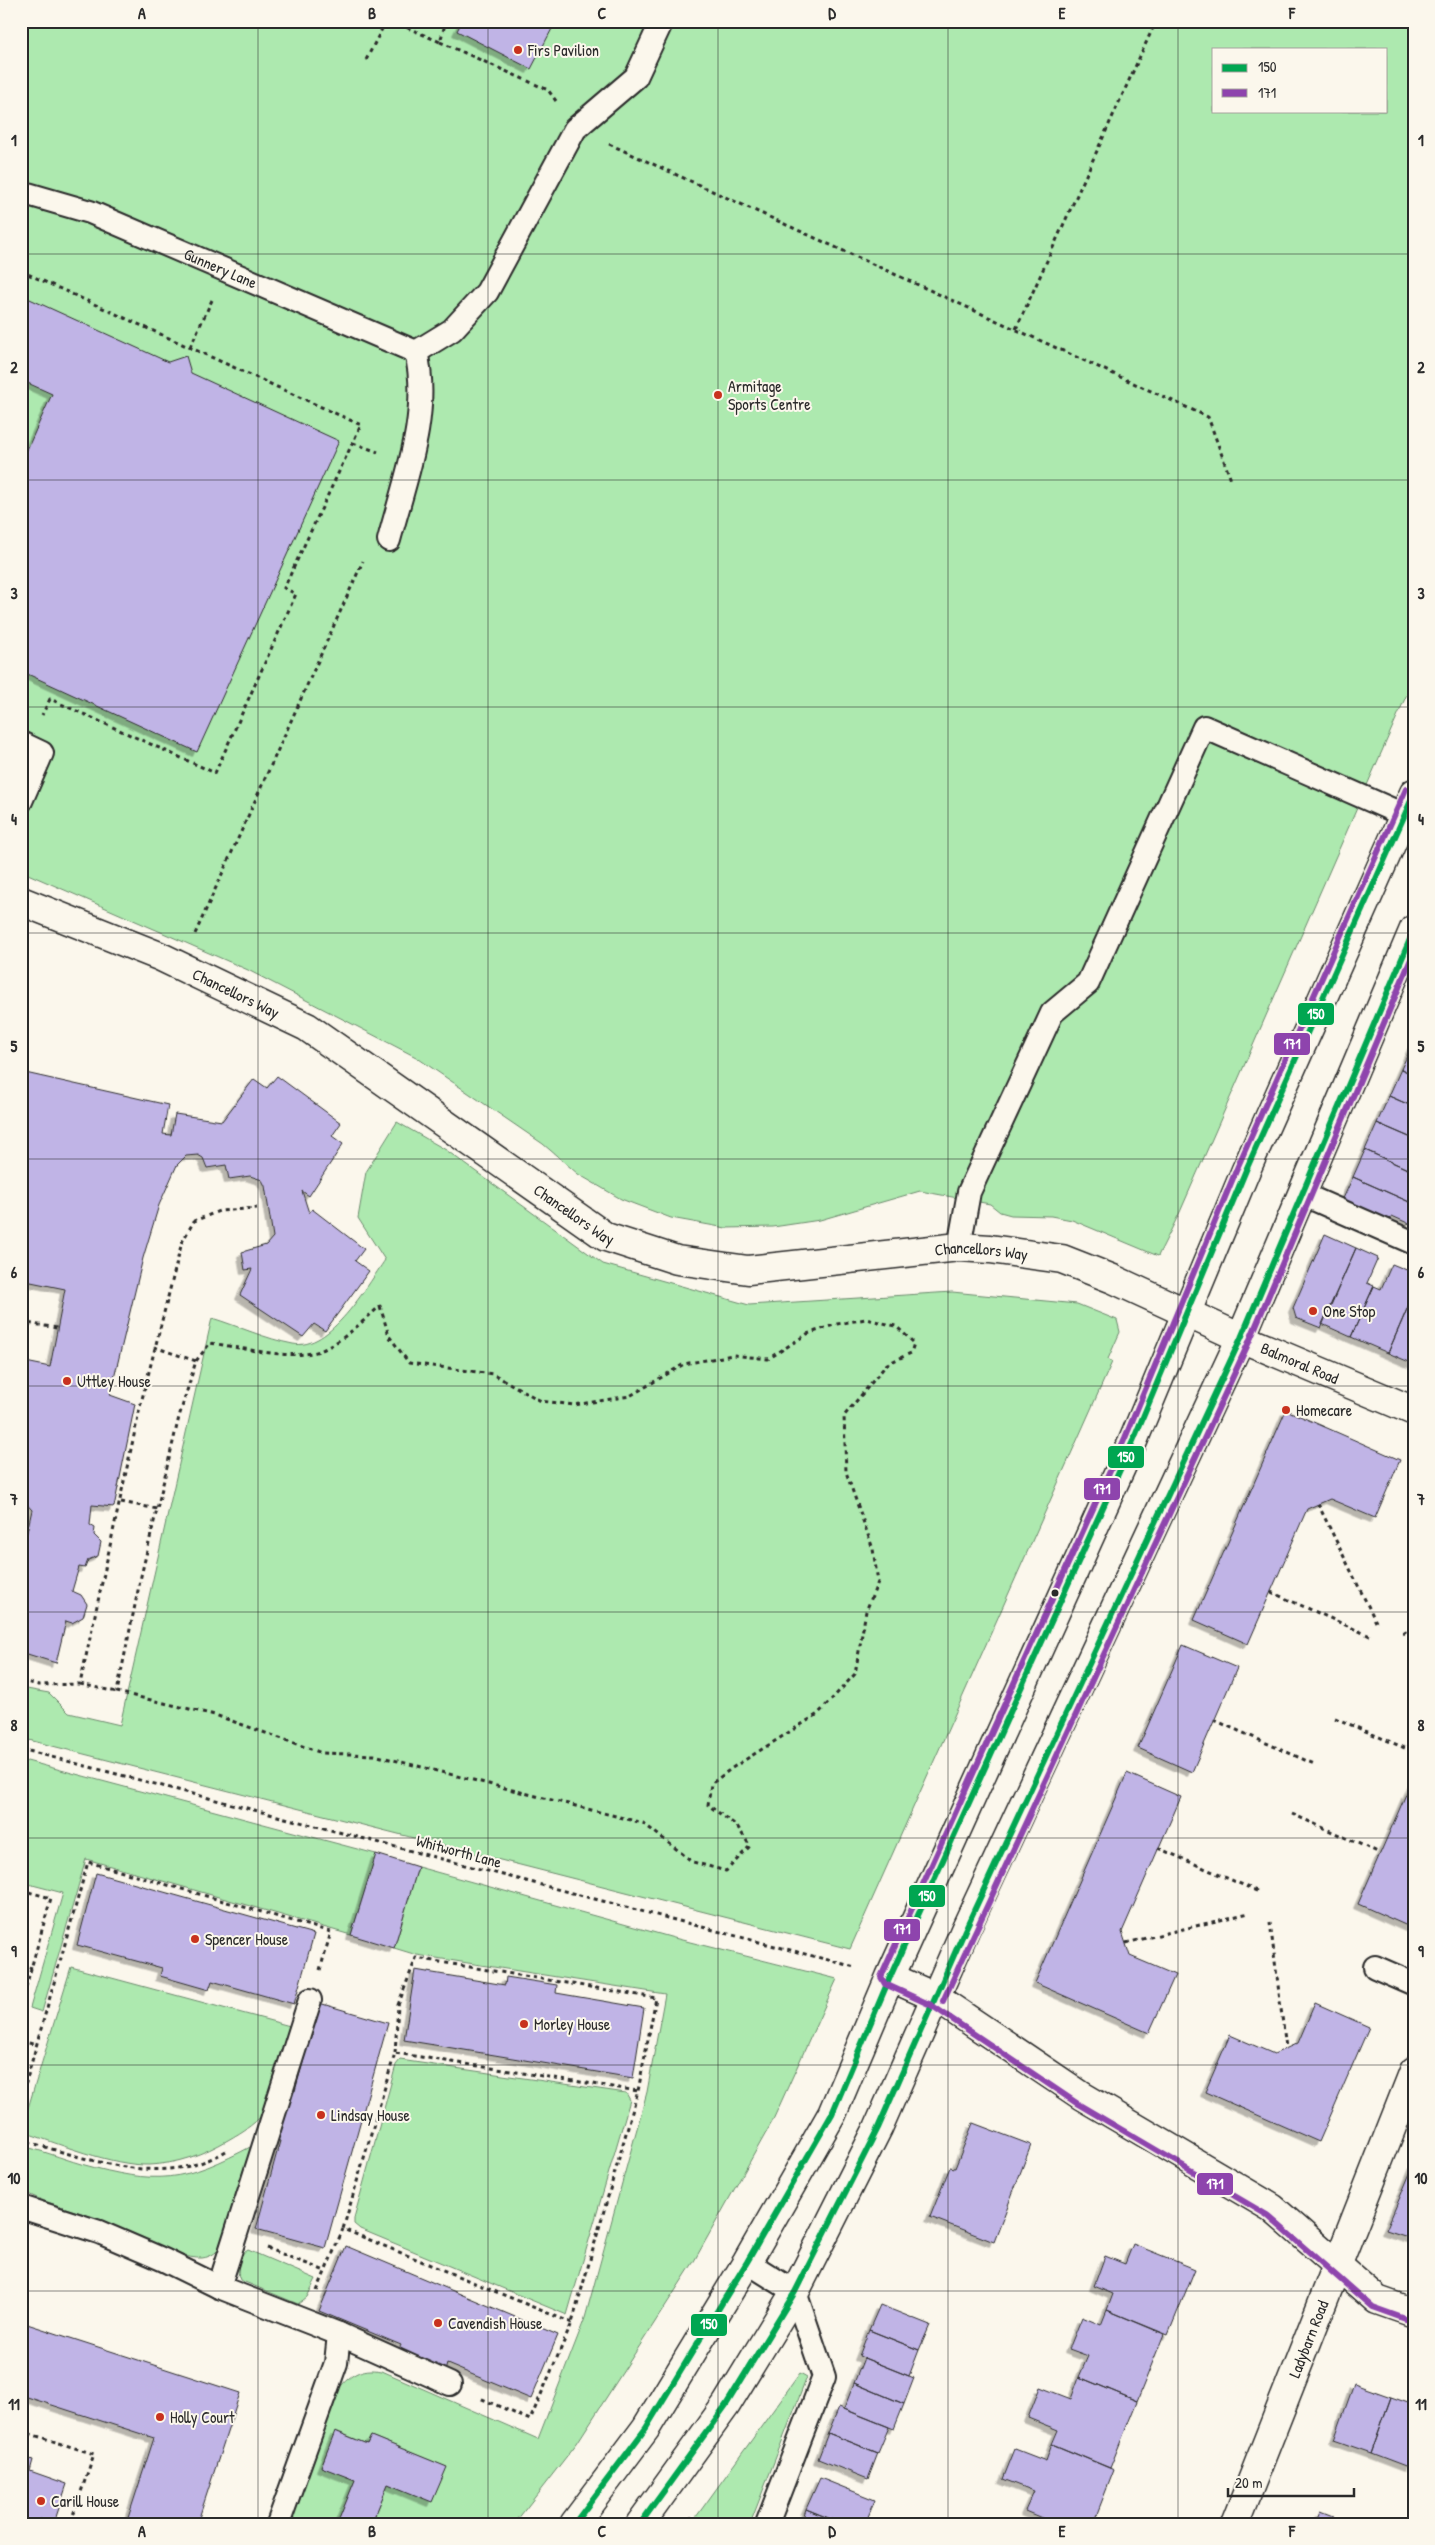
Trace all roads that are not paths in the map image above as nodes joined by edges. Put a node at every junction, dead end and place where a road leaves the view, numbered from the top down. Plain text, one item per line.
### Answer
1 (662, 21) edge
2 (21, 192) edge
3 (416, 352) junction
4 (389, 540) road end
5 (25, 745) edge
6 (21, 802) edge
7 (1409, 804) edge
8 (21, 901) edge
9 (1414, 929) edge
10 (1302, 1194) junction
11 (1414, 1242) edge
12 (960, 1247) junction
13 (1188, 1313) junction
14 (1241, 1338) junction
15 (1414, 1411) edge
16 (1375, 1967) dead end
17 (890, 1977) junction
18 (1414, 1984) edge
19 (935, 1997) junction
20 (310, 2000) dead end
21 (1414, 2070) edge
22 (21, 2207) edge
23 (747, 2262) junction
24 (1338, 2268) junction
25 (219, 2287) junction
26 (795, 2292) junction
27 (1414, 2313) edge
28 (339, 2334) junction
29 (450, 2384) road end
30 (278, 2524) edge
31 (574, 2524) edge
32 (640, 2524) edge
33 (767, 2524) edge
34 (1235, 2524) edge

1 - 3 lane
2 - 3 lane, Gunnery Lane
3 - 4 lane
5 - 6 lane
7 - 12 lane
7 - 13 main road
8 - 12 main road, Chancellors Way
9 - 10 main road
10 - 11 lane
10 - 14 main road
12 - 13 main road, Chancellors Way
13 - 14 main road, Balmoral Road
13 - 17 main road
14 - 15 main road, Balmoral Road
14 - 19 main road
16 - 18 lane
17 - 19 main road
17 - 23 main road
19 - 24 main road
19 - 26 main road
20 - 25 lane
21 - 24 main road, Ladybarn Road
22 - 25 lane
23 - 26 lane
23 - 31 main road
24 - 27 main road
24 - 34 main road, Ladybarn Road
25 - 28 lane
26 - 32 main road
26 - 33 lane
28 - 29 lane
28 - 30 lane

